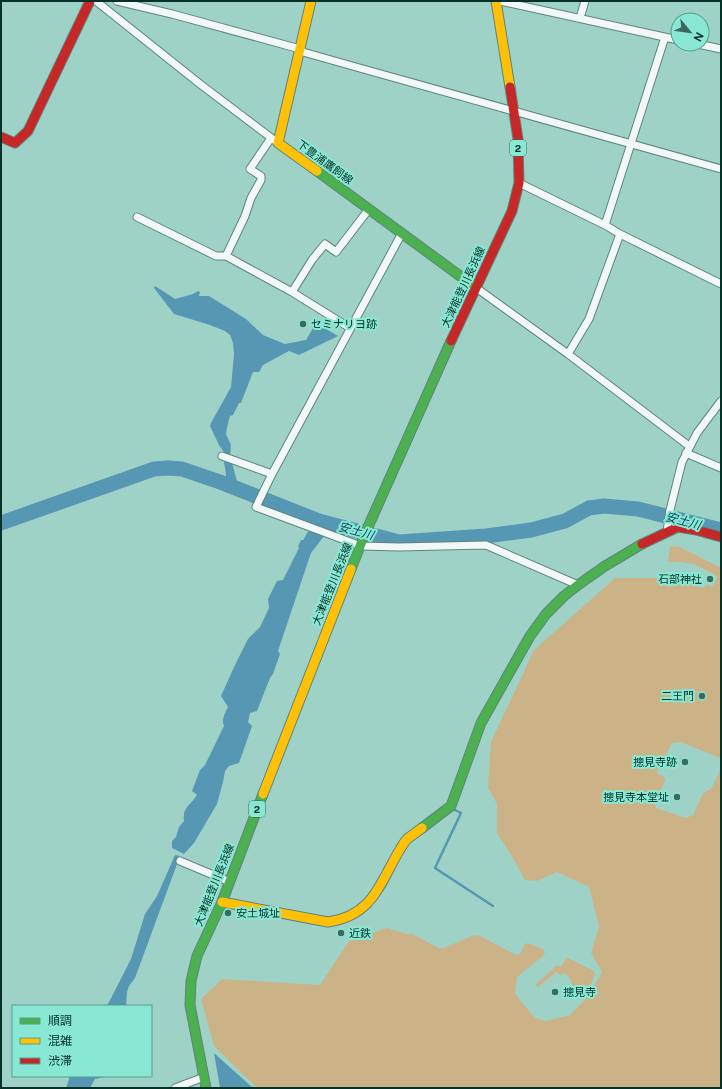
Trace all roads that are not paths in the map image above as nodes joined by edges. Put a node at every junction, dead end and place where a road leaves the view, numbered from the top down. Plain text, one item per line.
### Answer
1 (90, 1) edge
2 (96, 1) edge
3 (117, 1) edge
4 (311, 1) edge
5 (496, 1) edge
6 (500, 1) edge
7 (585, 1) edge
8 (580, 18) junction
9 (665, 37) junction
10 (670, 38) edge
11 (710, 47) edge
12 (300, 49) junction
13 (721, 49) edge
14 (513, 111) junction
15 (1, 137) edge
16 (275, 140) junction
17 (631, 144) junction
18 (721, 169) edge
19 (519, 182) junction
20 (369, 209) junction
21 (137, 217) dead end
22 (605, 225) junction
23 (402, 233) junction
24 (620, 234) junction
25 (226, 256) junction
26 (721, 284) edge
27 (475, 287) junction
28 (292, 292) junction
29 (350, 328) junction
30 (568, 354) junction
31 (721, 401) edge
32 (689, 446) junction
33 (686, 453) junction
34 (222, 456) dead end
35 (721, 468) edge
36 (272, 474) junction
37 (666, 530) junction
38 (721, 537) edge
39 (361, 546) junction
40 (578, 585) junction
41 (180, 861) dead end
42 (230, 882) junction
43 (222, 902) junction
44 (204, 1077) junction
45 (175, 1088) edge
46 (206, 1088) edge

1 - 15 main road
2 - 16 street
3 - 12 street
4 - 12 main road
5 - 14 main road, 大津能登川長浜線 / 2
6 - 8 street
7 - 8 street
8 - 9 street
9 - 10 street
9 - 17 street
11 - 13 street
12 - 14 street
12 - 16 main road
14 - 17 street
14 - 19 main road, 大津能登川長浜線 / 2
16 - 20 main road, 下豊浦鷹飼線
16 - 25 street
17 - 18 street
17 - 22 street
19 - 22 street
19 - 27 main road, 大津能登川長浜線 / 2
20 - 23 main road, 下豊浦鷹飼線
20 - 28 street
21 - 25 street
22 - 24 street
23 - 27 main road, 下豊浦鷹飼線
23 - 29 street
24 - 26 street
24 - 30 street
25 - 28 street
27 - 30 street
27 - 39 main road, 大津能登川長浜線 / 2
28 - 29 street
29 - 36 street
30 - 32 street
31 - 32 street
32 - 33 street
33 - 35 street
33 - 37 street
34 - 36 street
36 - 39 street
37 - 38 main road
37 - 40 main road
39 - 40 street
39 - 42 main road, 大津能登川長浜線 / 2
40 - 43 main road
41 - 42 street
42 - 43 main road, 大津能登川長浜線 / 2
43 - 44 main road, 大津能登川長浜線 / 2
44 - 45 street
44 - 46 main road, 大津能登川長浜線 / 2

